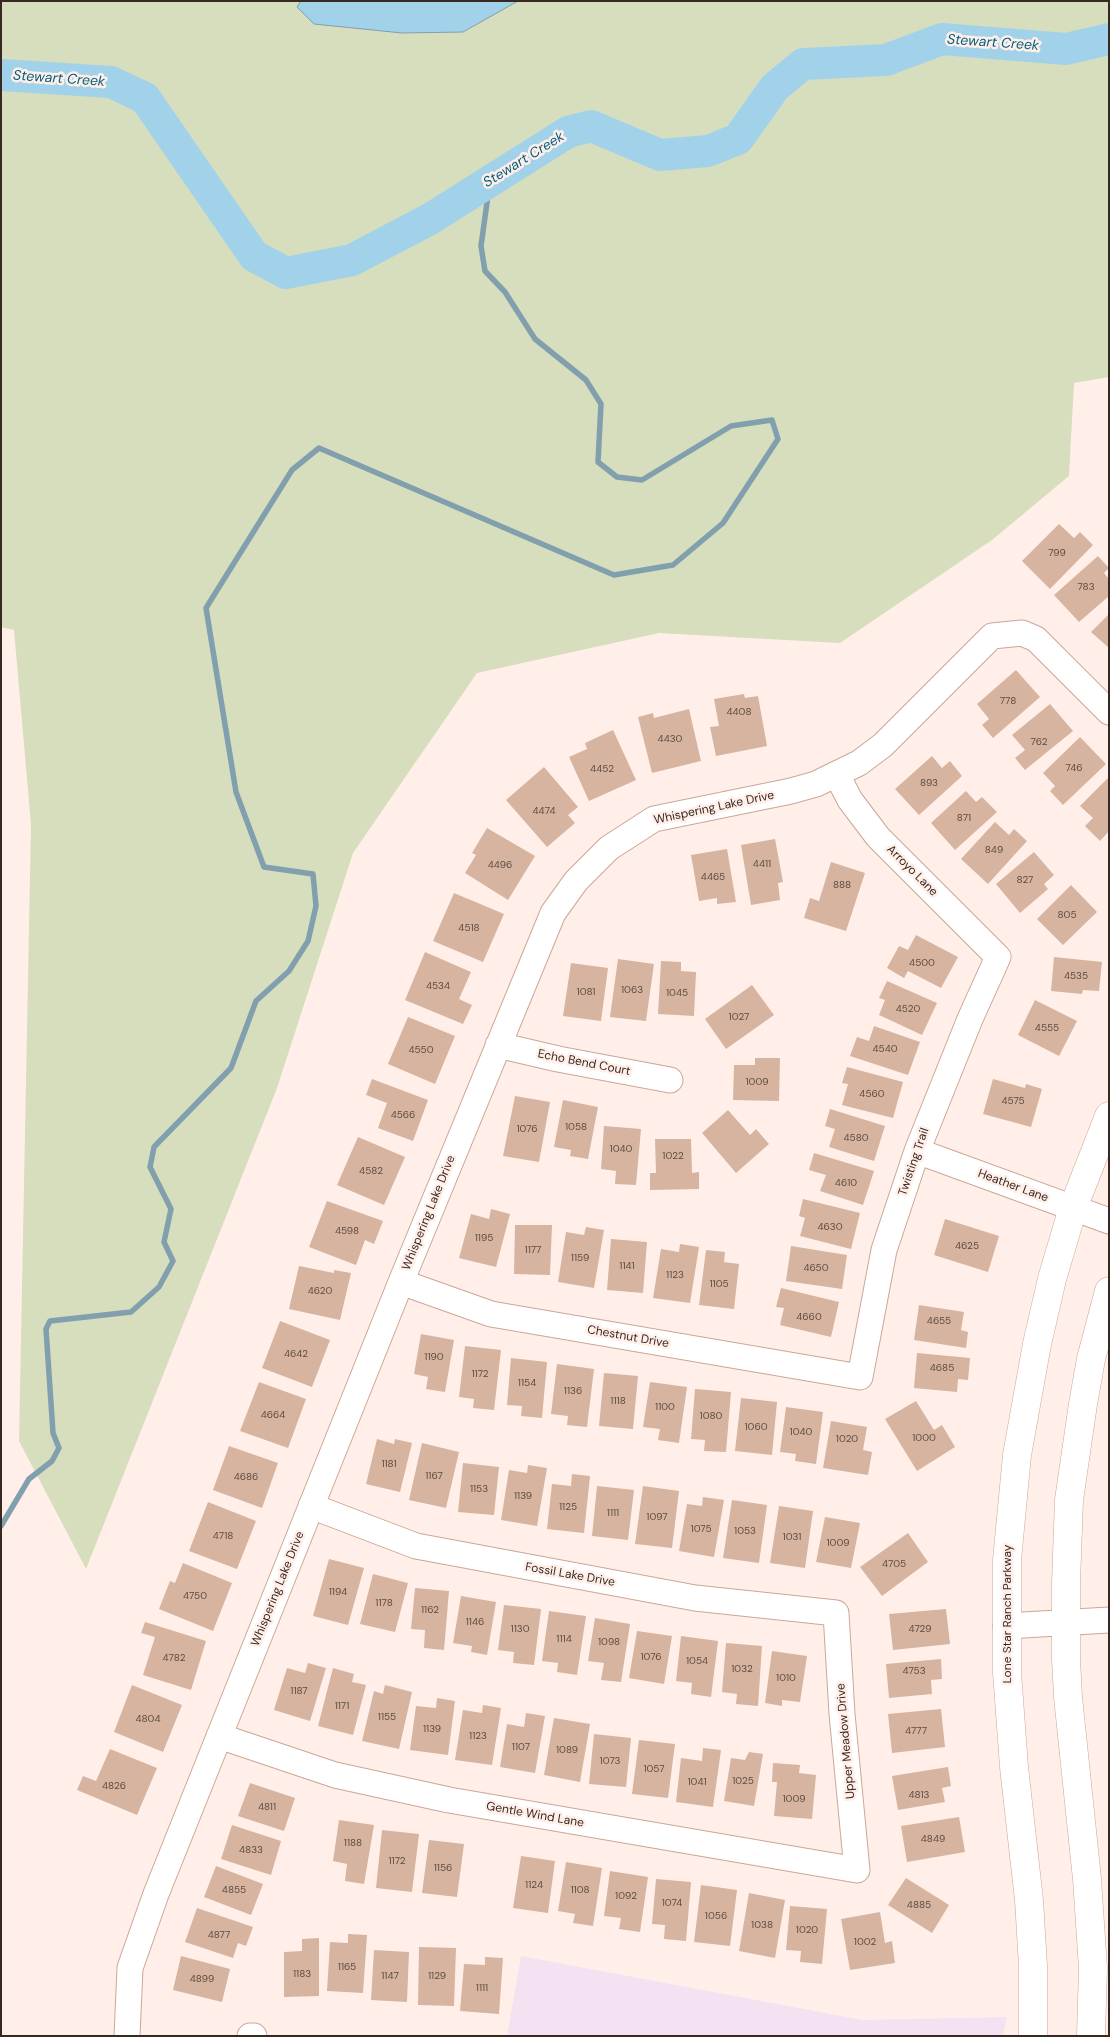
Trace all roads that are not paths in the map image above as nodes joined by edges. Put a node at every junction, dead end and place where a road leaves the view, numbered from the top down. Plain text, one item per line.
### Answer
1 (1109, 712) edge
2 (838, 775) junction
3 (998, 957) joint
4 (498, 1045) junction
5 (670, 1080) dead end
6 (1109, 1116) edge
7 (917, 1151) junction
8 (1073, 1208) junction
9 (1109, 1221) edge
10 (401, 1282) junction
11 (1109, 1291) edge
12 (860, 1377) joint
13 (311, 1506) junction
14 (836, 1613) joint
15 (1109, 1620) edge
16 (1065, 1623) junction
17 (1006, 1626) junction
18 (219, 1736) junction
19 (857, 1870) joint
20 (126, 2036) edge
21 (250, 2036) edge
22 (254, 2036) edge
23 (1033, 2036) edge
24 (1091, 2036) edge

1 - 2 street, Whispering Lake Drive
2 - 3 street, Arroyo Lane
2 - 4 street, Whispering Lake Drive
3 - 7 street, Twisting Trail
4 - 5 street, Echo Bend Court
4 - 10 street, Whispering Lake Drive
6 - 8 main road, Lone Star Ranch Parkway
7 - 8 street, Heather Lane
7 - 12 street, Twisting Trail
8 - 9 street, Heather Lane
8 - 17 main road, Lone Star Ranch Parkway
10 - 12 street, Chestnut Drive
10 - 13 street, Whispering Lake Drive
11 - 16 main road
13 - 14 street, Fossil Lake Drive
13 - 18 street, Whispering Lake Drive
14 - 19 street, Upper Meadow Drive
15 - 16 street
16 - 17 street
16 - 24 main road
17 - 23 main road, Lone Star Ranch Parkway
18 - 19 street, Gentle Wind Lane
18 - 20 street, Whispering Lake Drive
21 - 22 street

